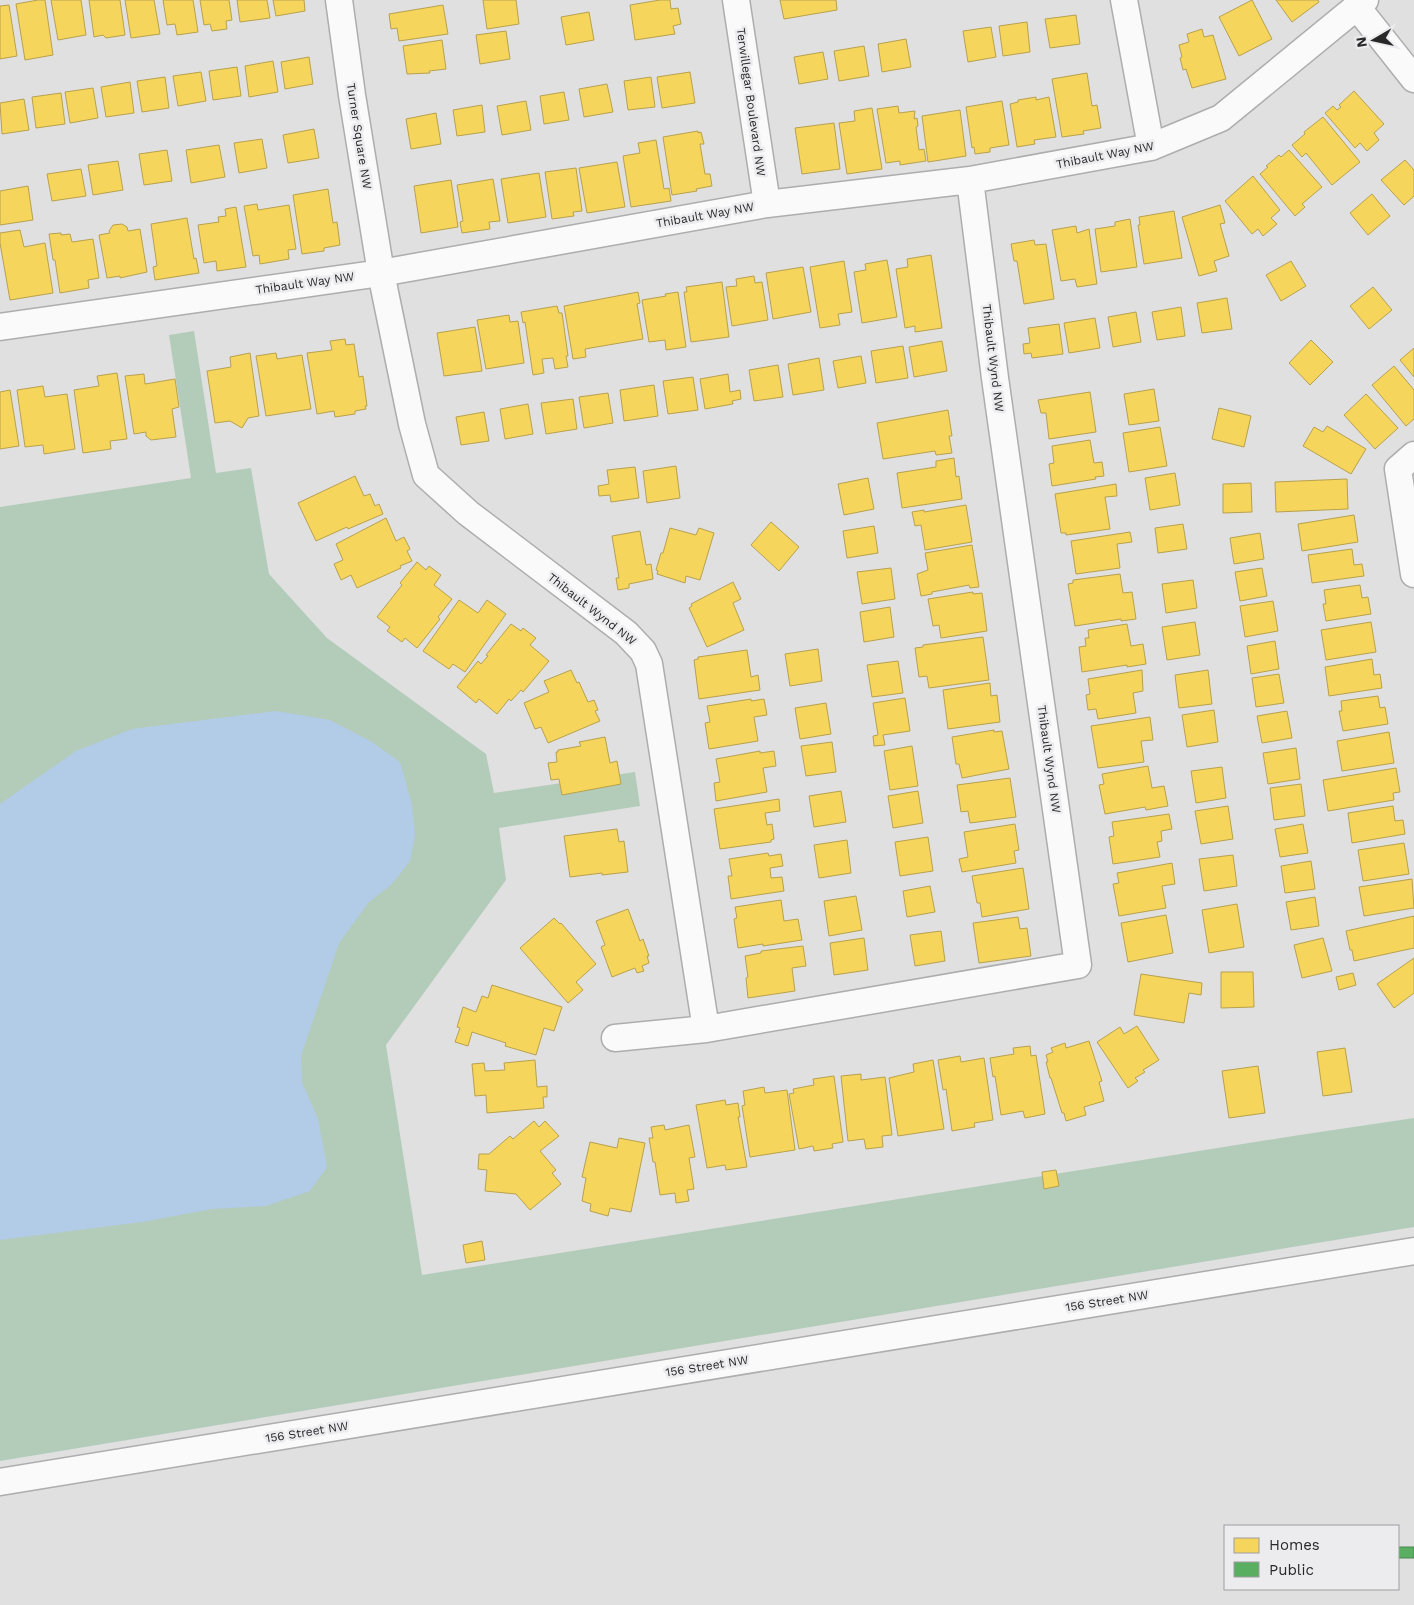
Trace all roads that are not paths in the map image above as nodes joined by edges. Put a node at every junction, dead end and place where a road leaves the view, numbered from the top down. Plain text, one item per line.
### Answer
1 (339, 0) edge
2 (736, 0) edge
3 (1124, 0) edge
4 (1361, 3) edge
5 (1414, 79) edge
6 (1151, 147) junction
7 (970, 180) junction
8 (767, 204) junction
9 (381, 273) junction
10 (0, 327) edge
11 (1414, 455) edge
12 (1414, 574) edge
13 (706, 1029) junction
14 (615, 1038) dead end
15 (1414, 1251) edge
16 (0, 1482) edge

1 - 9 street, Turner Square NW
2 - 8 street, Terwillegar Boulevard NW
3 - 6 street
4 - 5 street
4 - 6 street, Thibault Way NW
6 - 7 street, Thibault Way NW
7 - 8 street, Thibault Way NW
7 - 13 street, Thibault Wynd NW
8 - 9 street, Thibault Way NW
9 - 10 street, Thibault Way NW
9 - 13 street, Thibault Wynd NW
11 - 12 street
13 - 14 street, Thibault Wynd NW
15 - 16 street, 156 Street NW

